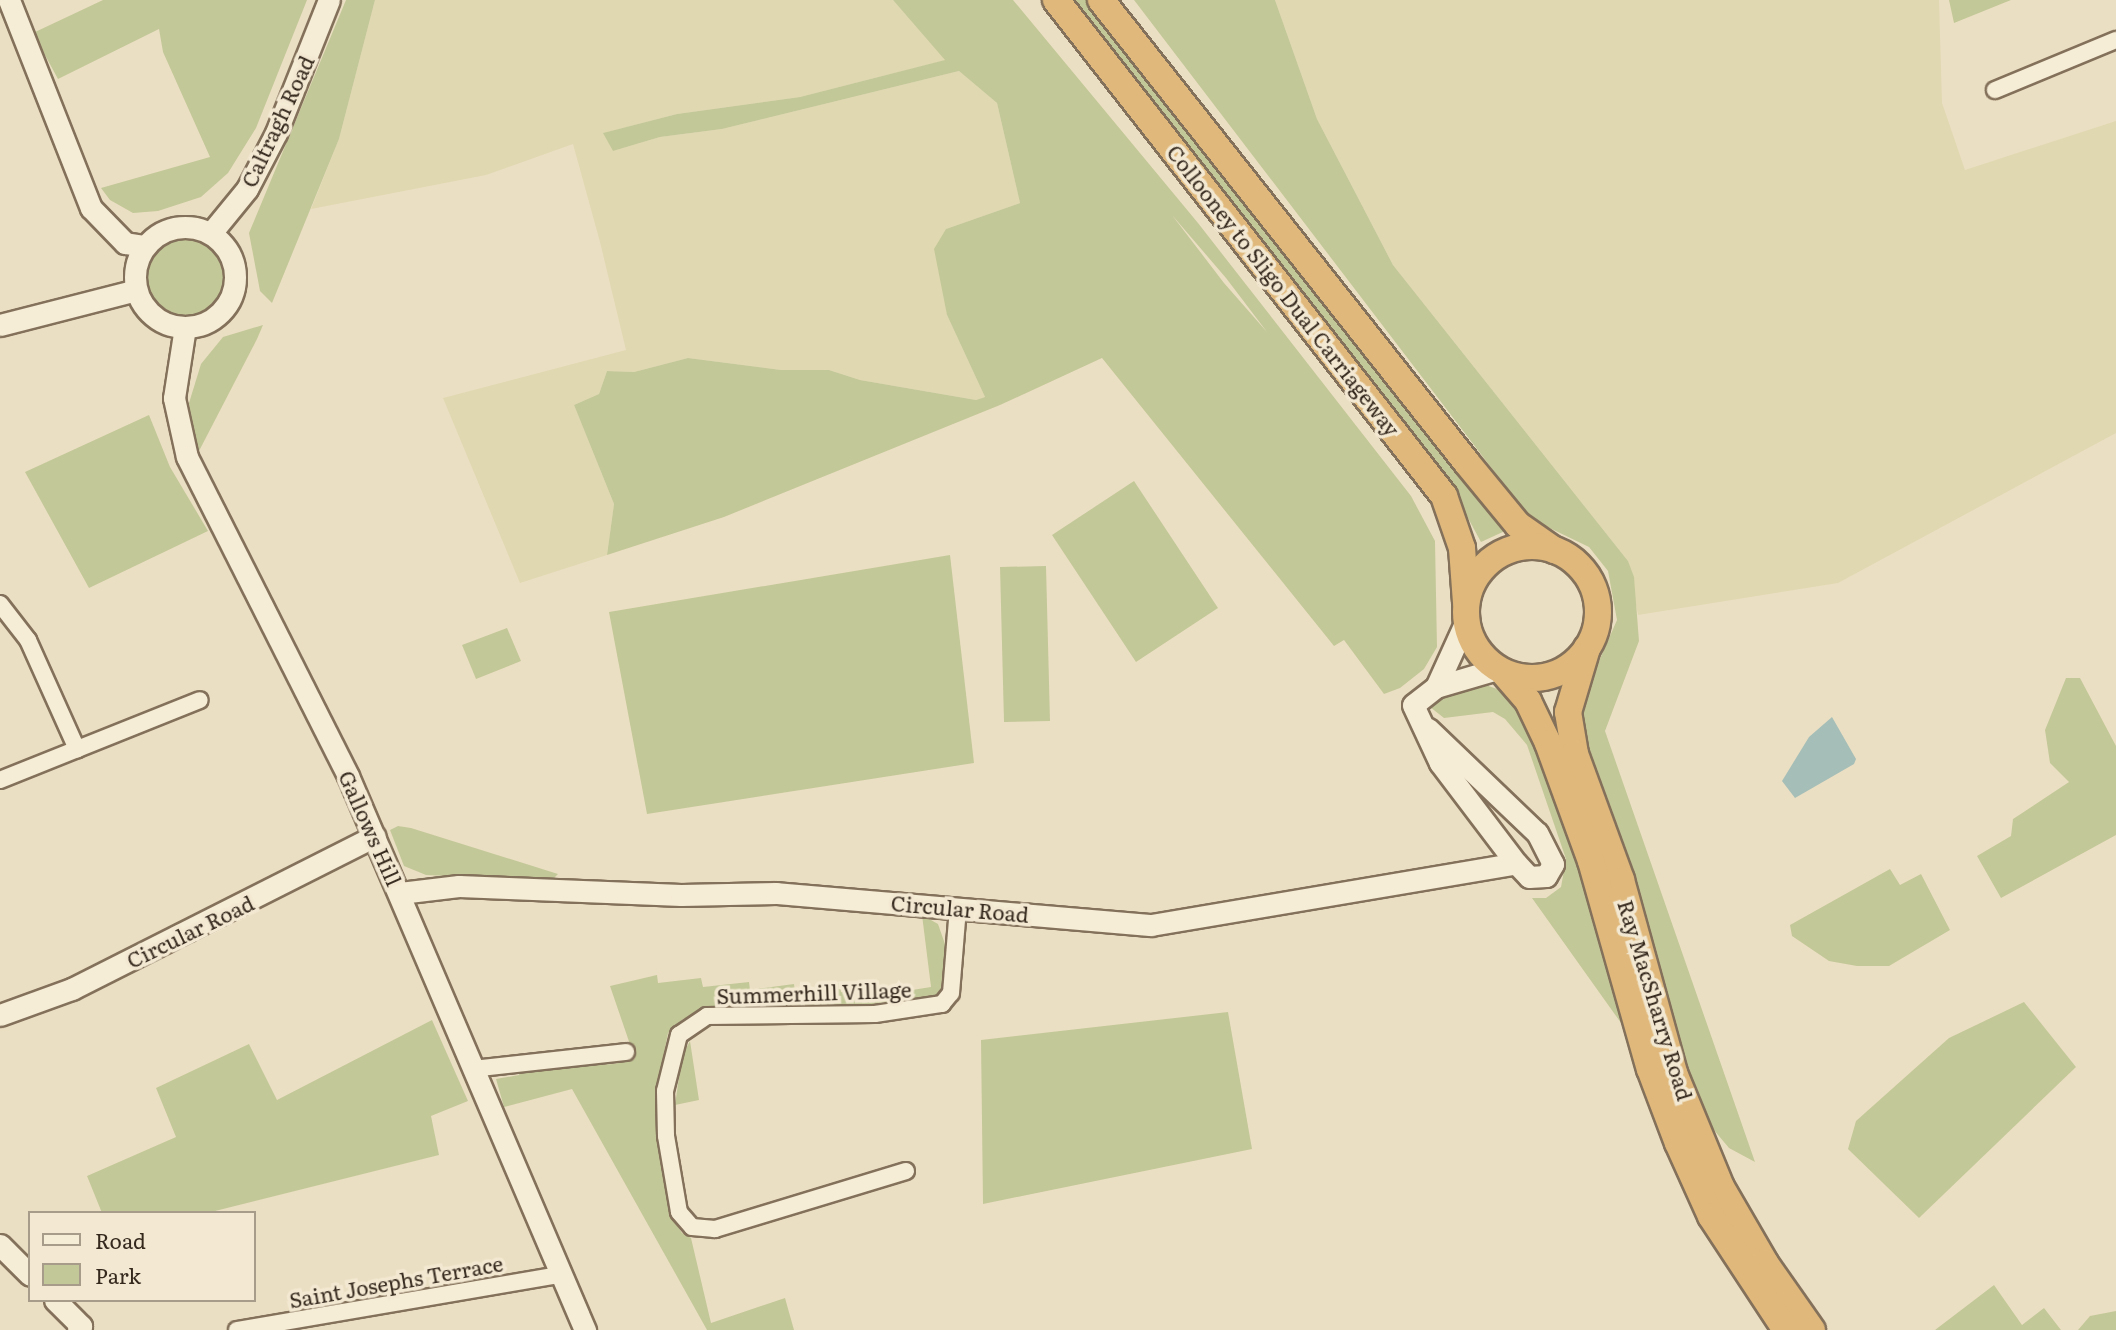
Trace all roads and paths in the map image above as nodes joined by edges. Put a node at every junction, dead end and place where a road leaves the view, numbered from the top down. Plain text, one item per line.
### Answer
1 (9, 0) edge
2 (329, 0) edge
3 (1038, 0) edge
4 (1056, 0) edge
5 (1101, 0) edge
6 (1116, 0) edge
7 (2116, 40) edge
8 (1995, 90) dead end
9 (1195, 119) junction
10 (1182, 159) junction
11 (211, 233) junction
12 (145, 246) junction
13 (136, 290) junction
14 (0, 325) edge
15 (185, 327) junction
16 (1554, 550) junction
17 (0, 604) edge
18 (1466, 612) junction
19 (1587, 648) junction
20 (1500, 670) junction
21 (1436, 687) junction
22 (200, 700) dead end
23 (1428, 729) junction
24 (77, 749) junction
25 (0, 780) edge
26 (375, 836) junction
27 (1516, 863) junction
28 (400, 893) junction
29 (958, 907) junction
30 (0, 1015) edge
31 (626, 1052) dead end
32 (472, 1069) junction
33 (906, 1171) dead end
34 (0, 1245) edge
35 (28, 1273) edge
36 (563, 1274) junction
37 (57, 1302) edge
38 (81, 1329) edge
39 (237, 1330) edge
40 (585, 1330) edge
41 (1786, 1330) edge
42 (1812, 1330) edge

1 - 12 street
2 - 11 street, Caltragh Road
3 - 10 highway
4 - 10 highway, Collooney to Sligo Dual Carriageway
5 - 9 highway, Collooney to Sligo Dual Carriageway
6 - 9 highway
7 - 8 street
9 - 16 highway, Collooney to Sligo Dual Carriageway
10 - 18 highway, Collooney to Sligo Dual Carriageway
11 - 12 street
11 - 15 street
12 - 13 street
13 - 14 street
13 - 15 street
15 - 26 street, Gallows Hill
16 - 18 highway
16 - 19 highway
17 - 24 street
18 - 20 highway
18 - 21 street
19 - 20 highway
19 - 42 highway, Ray MacSharry Road
20 - 21 street
20 - 41 highway, Ray MacSharry Road
21 - 23 street
22 - 24 street
23 - 27 street
23 - 27 street
24 - 25 street
26 - 28 street, Gallows Hill
26 - 30 street, Circular Road
27 - 29 street, Circular Road
28 - 29 street, Circular Road
28 - 32 street, Gallows Hill
29 - 33 street, Summerhill Village
31 - 32 street
32 - 36 street, Gallows Hill
34 - 35 street
36 - 39 street, Saint Josephs Terrace
36 - 40 street, Gallows Hill
37 - 38 street

